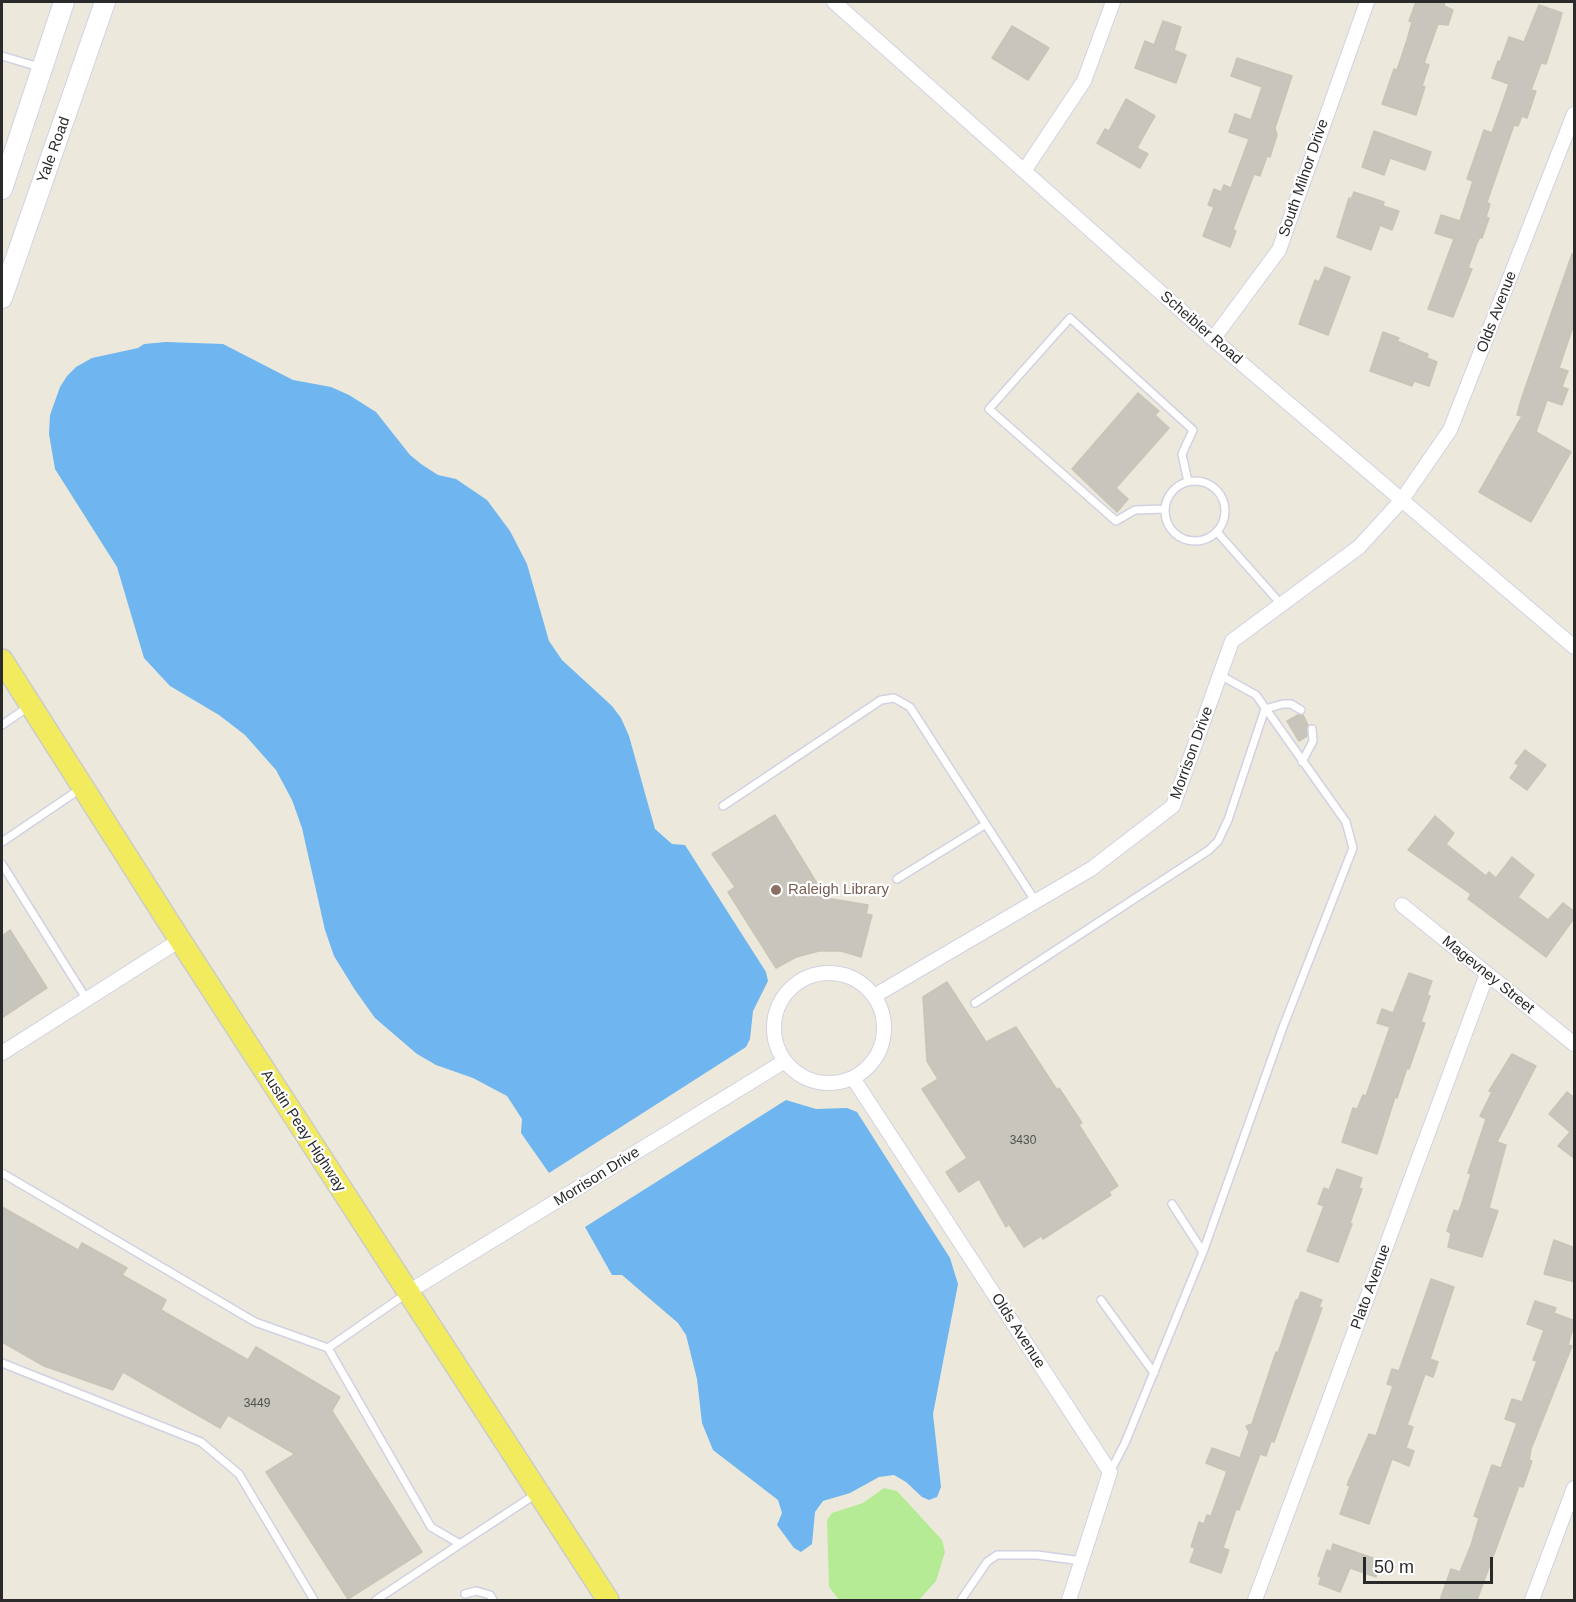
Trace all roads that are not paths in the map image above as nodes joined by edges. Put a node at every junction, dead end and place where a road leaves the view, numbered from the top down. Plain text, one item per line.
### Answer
1 (64, 2) edge
2 (105, 2) edge
3 (834, 2) edge
4 (1113, 2) edge
5 (1367, 2) edge
6 (2, 56) edge
7 (42, 67) junction
8 (1575, 114) edge
9 (1024, 171) junction
10 (2, 189) edge
11 (2, 298) edge
12 (1214, 339) junction
13 (1188, 482) junction
14 (1401, 501) junction
15 (1165, 509) junction
16 (1217, 532) junction
17 (1280, 603) junction
18 (1575, 647) edge
19 (4, 665) edge
20 (1220, 675) junction
21 (31, 705) junction
22 (1265, 709) junction
23 (1301, 710) dead end
24 (2, 725) edge
25 (1312, 729) dead end
26 (1302, 762) junction
27 (82, 787) junction
28 (723, 806) dead end
29 (986, 824) junction
30 (2, 842) edge
31 (2, 864) edge
32 (897, 879) dead end
33 (1036, 902) junction
34 (1402, 905) dead end
35 (180, 940) junction
36 (1486, 974) junction
37 (874, 996) junction
38 (87, 1000) junction
39 (975, 1003) dead end
40 (1575, 1044) edge
41 (2, 1053) edge
42 (785, 1061) junction
43 (853, 1078) junction
44 (2, 1173) edge
45 (1172, 1204) dead end
46 (1203, 1252) junction
47 (408, 1292) junction
48 (1101, 1300) dead end
49 (328, 1348) junction
50 (2, 1363) edge
51 (1154, 1372) junction
52 (1110, 1472) junction
53 (1575, 1488) edge
54 (538, 1492) junction
55 (460, 1544) junction
56 (1082, 1561) junction
57 (465, 1594) dead end
58 (314, 1600) edge
59 (376, 1600) edge
60 (493, 1600) edge
61 (608, 1600) edge
62 (962, 1600) edge
63 (1069, 1600) edge
64 (1255, 1600) edge
65 (1533, 1600) edge

1 - 7 main road
2 - 11 main road, Yale Road
3 - 9 street, Scheibler Road
4 - 9 street
5 - 12 street, South Milnor Drive
6 - 7 lane
7 - 10 main road
8 - 14 street, Olds Avenue
9 - 12 street, Scheibler Road
12 - 14 street, Scheibler Road
13 - 15 lane
13 - 15 lane
13 - 16 lane
14 - 17 street, Morrison Drive
14 - 18 street, Scheibler Road
15 - 16 lane
16 - 17 lane
17 - 20 street, Morrison Drive
19 - 21 main road, Austin Peay Highway
20 - 22 lane
20 - 33 street, Morrison Drive
21 - 24 lane
21 - 27 main road, Austin Peay Highway
22 - 23 lane
22 - 26 lane
22 - 39 lane
25 - 26 lane
26 - 46 lane
27 - 30 lane
27 - 35 main road, Austin Peay Highway
28 - 29 lane
29 - 32 lane
29 - 33 lane
31 - 38 lane
33 - 37 street, Morrison Drive
34 - 36 street, Magevney Street
35 - 38 street
35 - 47 main road, Austin Peay Highway
36 - 40 street, Magevney Street
36 - 64 street, Plato Avenue
37 - 42 street
37 - 43 street
38 - 41 street
42 - 43 street
42 - 47 street, Morrison Drive
43 - 52 street, Olds Avenue
44 - 49 lane
45 - 46 lane
46 - 51 lane
47 - 49 lane
47 - 54 main road, Austin Peay Highway
48 - 51 lane
49 - 55 lane
50 - 58 lane
51 - 52 lane
52 - 56 street
53 - 65 street
54 - 55 lane
54 - 61 main road, Austin Peay Highway
55 - 59 lane
56 - 62 lane
56 - 63 street
57 - 60 lane

